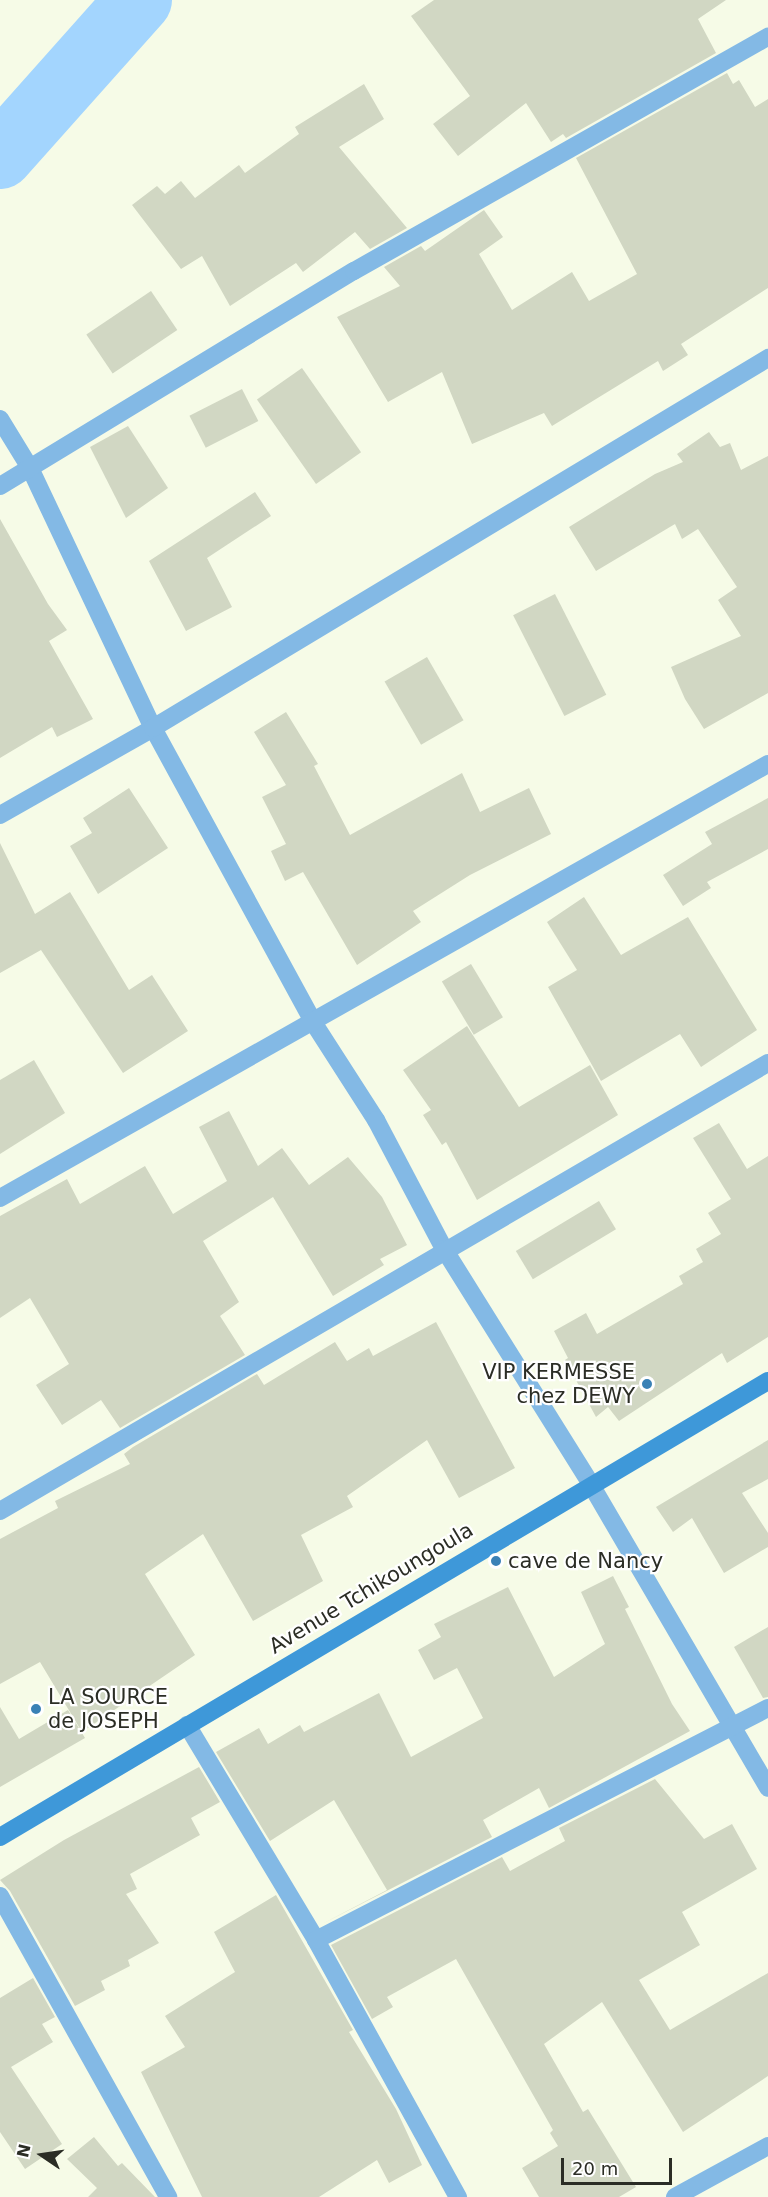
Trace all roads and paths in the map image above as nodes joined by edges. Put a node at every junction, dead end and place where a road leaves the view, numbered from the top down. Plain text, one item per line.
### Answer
1 (768, 37) edge
2 (768, 358) edge
3 (0, 419) edge
4 (30, 468) junction
5 (0, 486) edge
6 (153, 728) junction
7 (768, 764) edge
8 (0, 816) edge
9 (313, 1022) junction
10 (768, 1063) edge
11 (0, 1198) edge
12 (444, 1249) junction
13 (768, 1381) edge
14 (590, 1483) junction
15 (0, 1511) edge
16 (768, 1708) edge
17 (187, 1725) junction
18 (734, 1728) junction
19 (768, 1788) edge
20 (0, 1837) edge
21 (0, 1896) edge
22 (316, 1940) junction
23 (768, 2146) edge
24 (168, 2197) edge
25 (458, 2197) edge
26 (675, 2197) edge

1 - 4 street
2 - 6 street
3 - 4 street
4 - 5 street
4 - 6 street
6 - 8 street
6 - 9 street
7 - 9 street
9 - 11 street
9 - 12 street
10 - 12 street
12 - 14 street
12 - 15 street
13 - 14 street, Avenue Tchikoungoula
14 - 17 street, Avenue Tchikoungoula
14 - 18 street
16 - 18 street
17 - 20 street, Avenue Tchikoungoula
17 - 22 street
18 - 19 street
18 - 22 street
21 - 24 street
22 - 25 street
23 - 26 street

